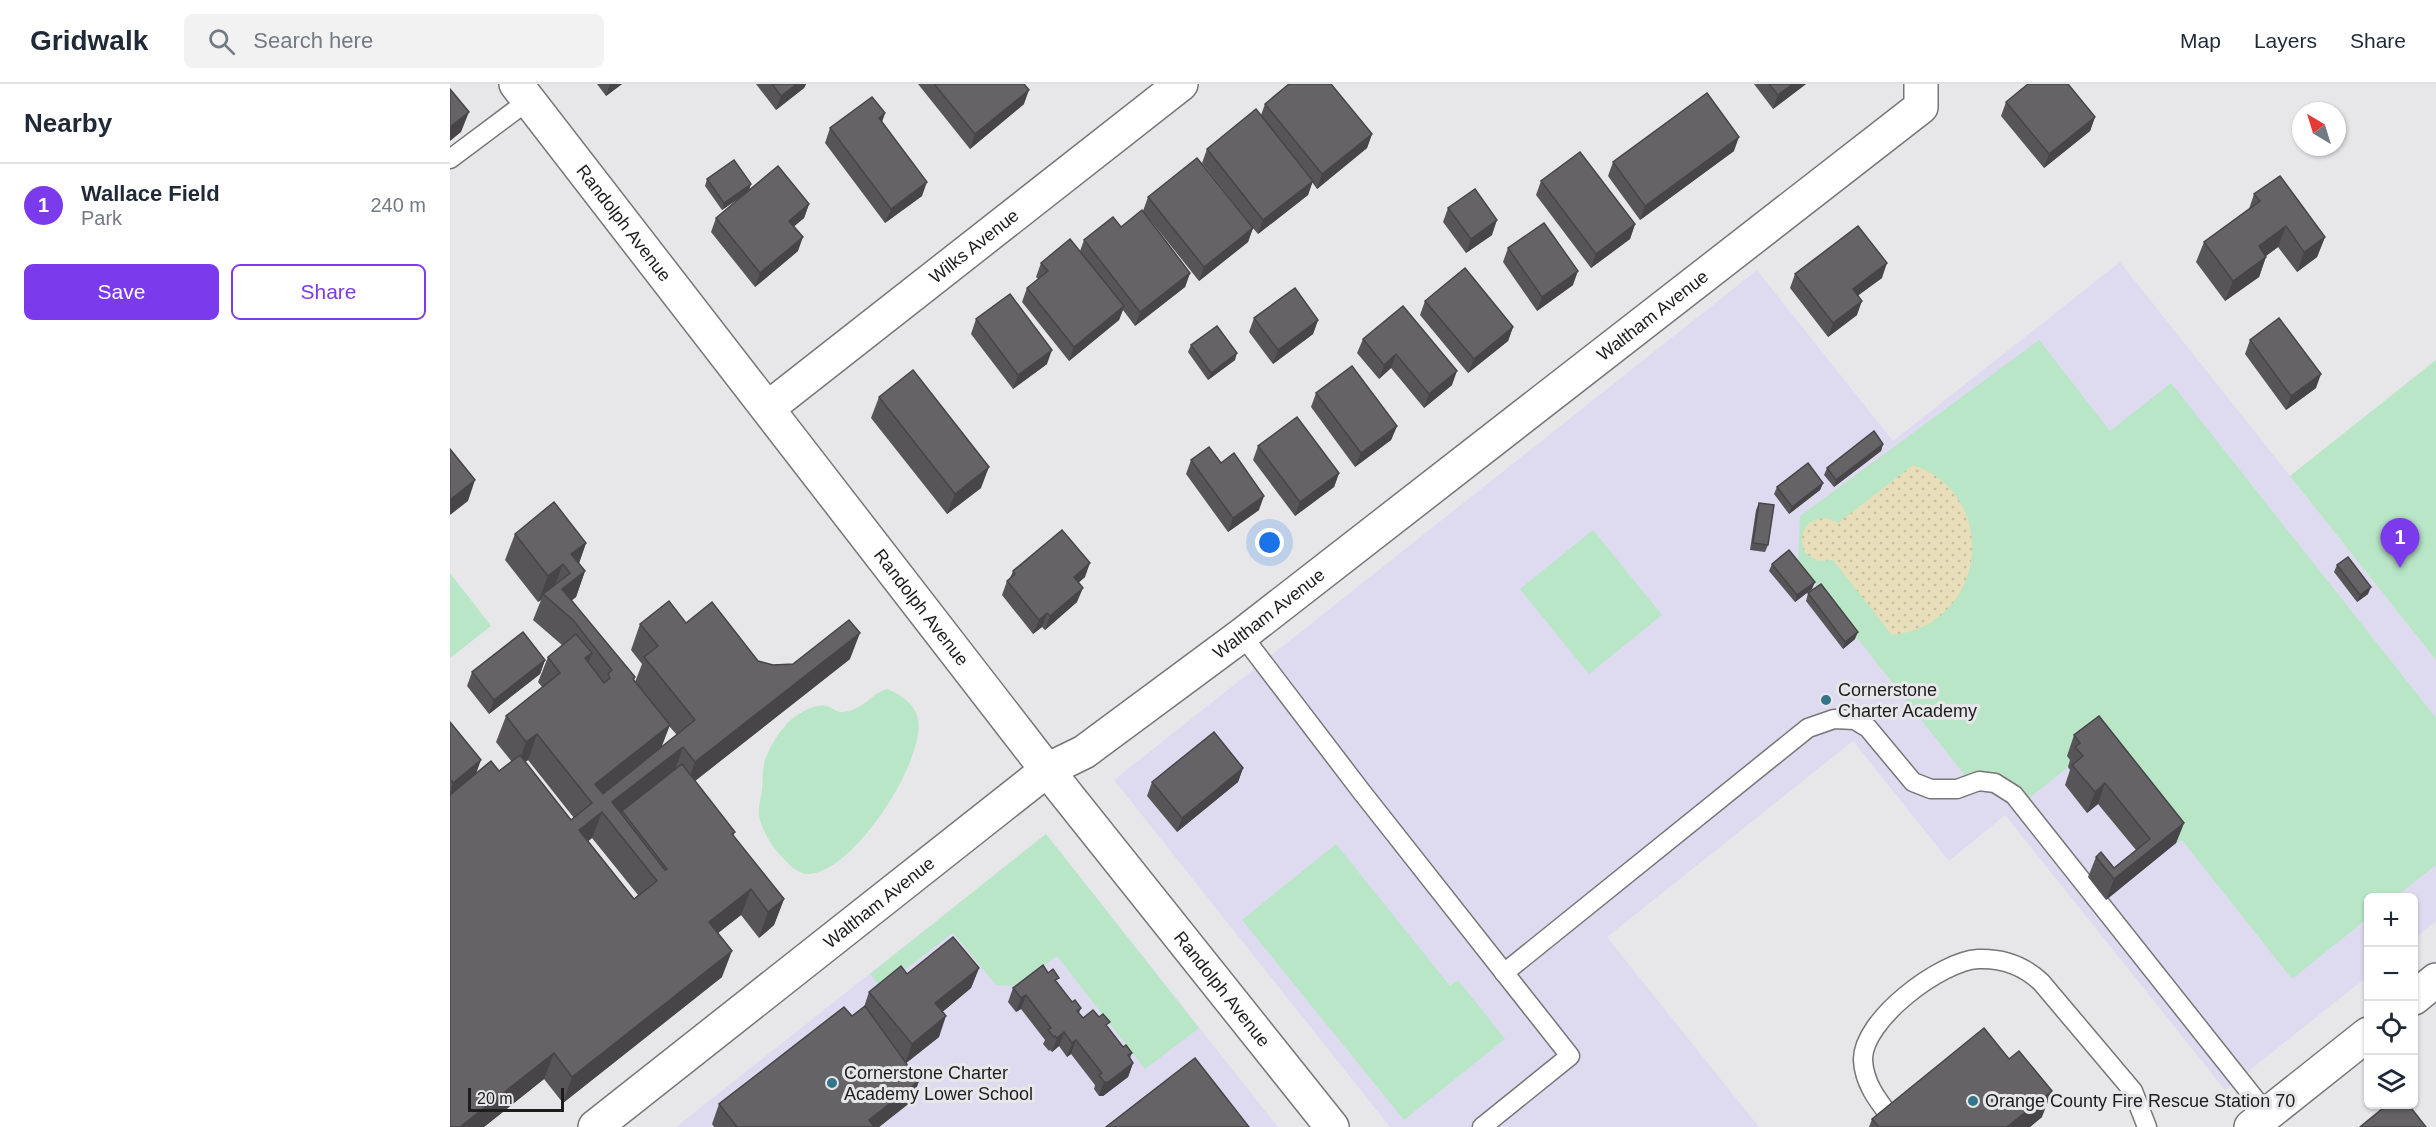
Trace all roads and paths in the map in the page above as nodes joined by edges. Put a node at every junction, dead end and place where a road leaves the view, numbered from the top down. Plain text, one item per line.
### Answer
1 (1181, 84) edge
2 (1921, 84) edge
3 (523, 92) edge
4 (450, 159) edge
5 (768, 408) junction
6 (1242, 635) junction
7 (1047, 770) junction
8 (1504, 973) junction
9 (2436, 980) edge
10 (2418, 995) edge
11 (2364, 1037) edge
12 (1893, 1120) edge
13 (2259, 1121) edge
14 (595, 1127) edge
15 (1332, 1127) edge
16 (1482, 1127) edge
17 (2147, 1127) edge

1 - 5 street, Wilks Avenue
2 - 6 street, Waltham Avenue
3 - 4 lane
3 - 5 street, Randolph Avenue
5 - 7 street, Randolph Avenue
6 - 7 street, Waltham Avenue
6 - 8 lane
7 - 14 street, Waltham Avenue
7 - 15 street, Randolph Avenue
8 - 13 lane
8 - 16 lane
9 - 10 street
11 - 13 street
12 - 17 lane

